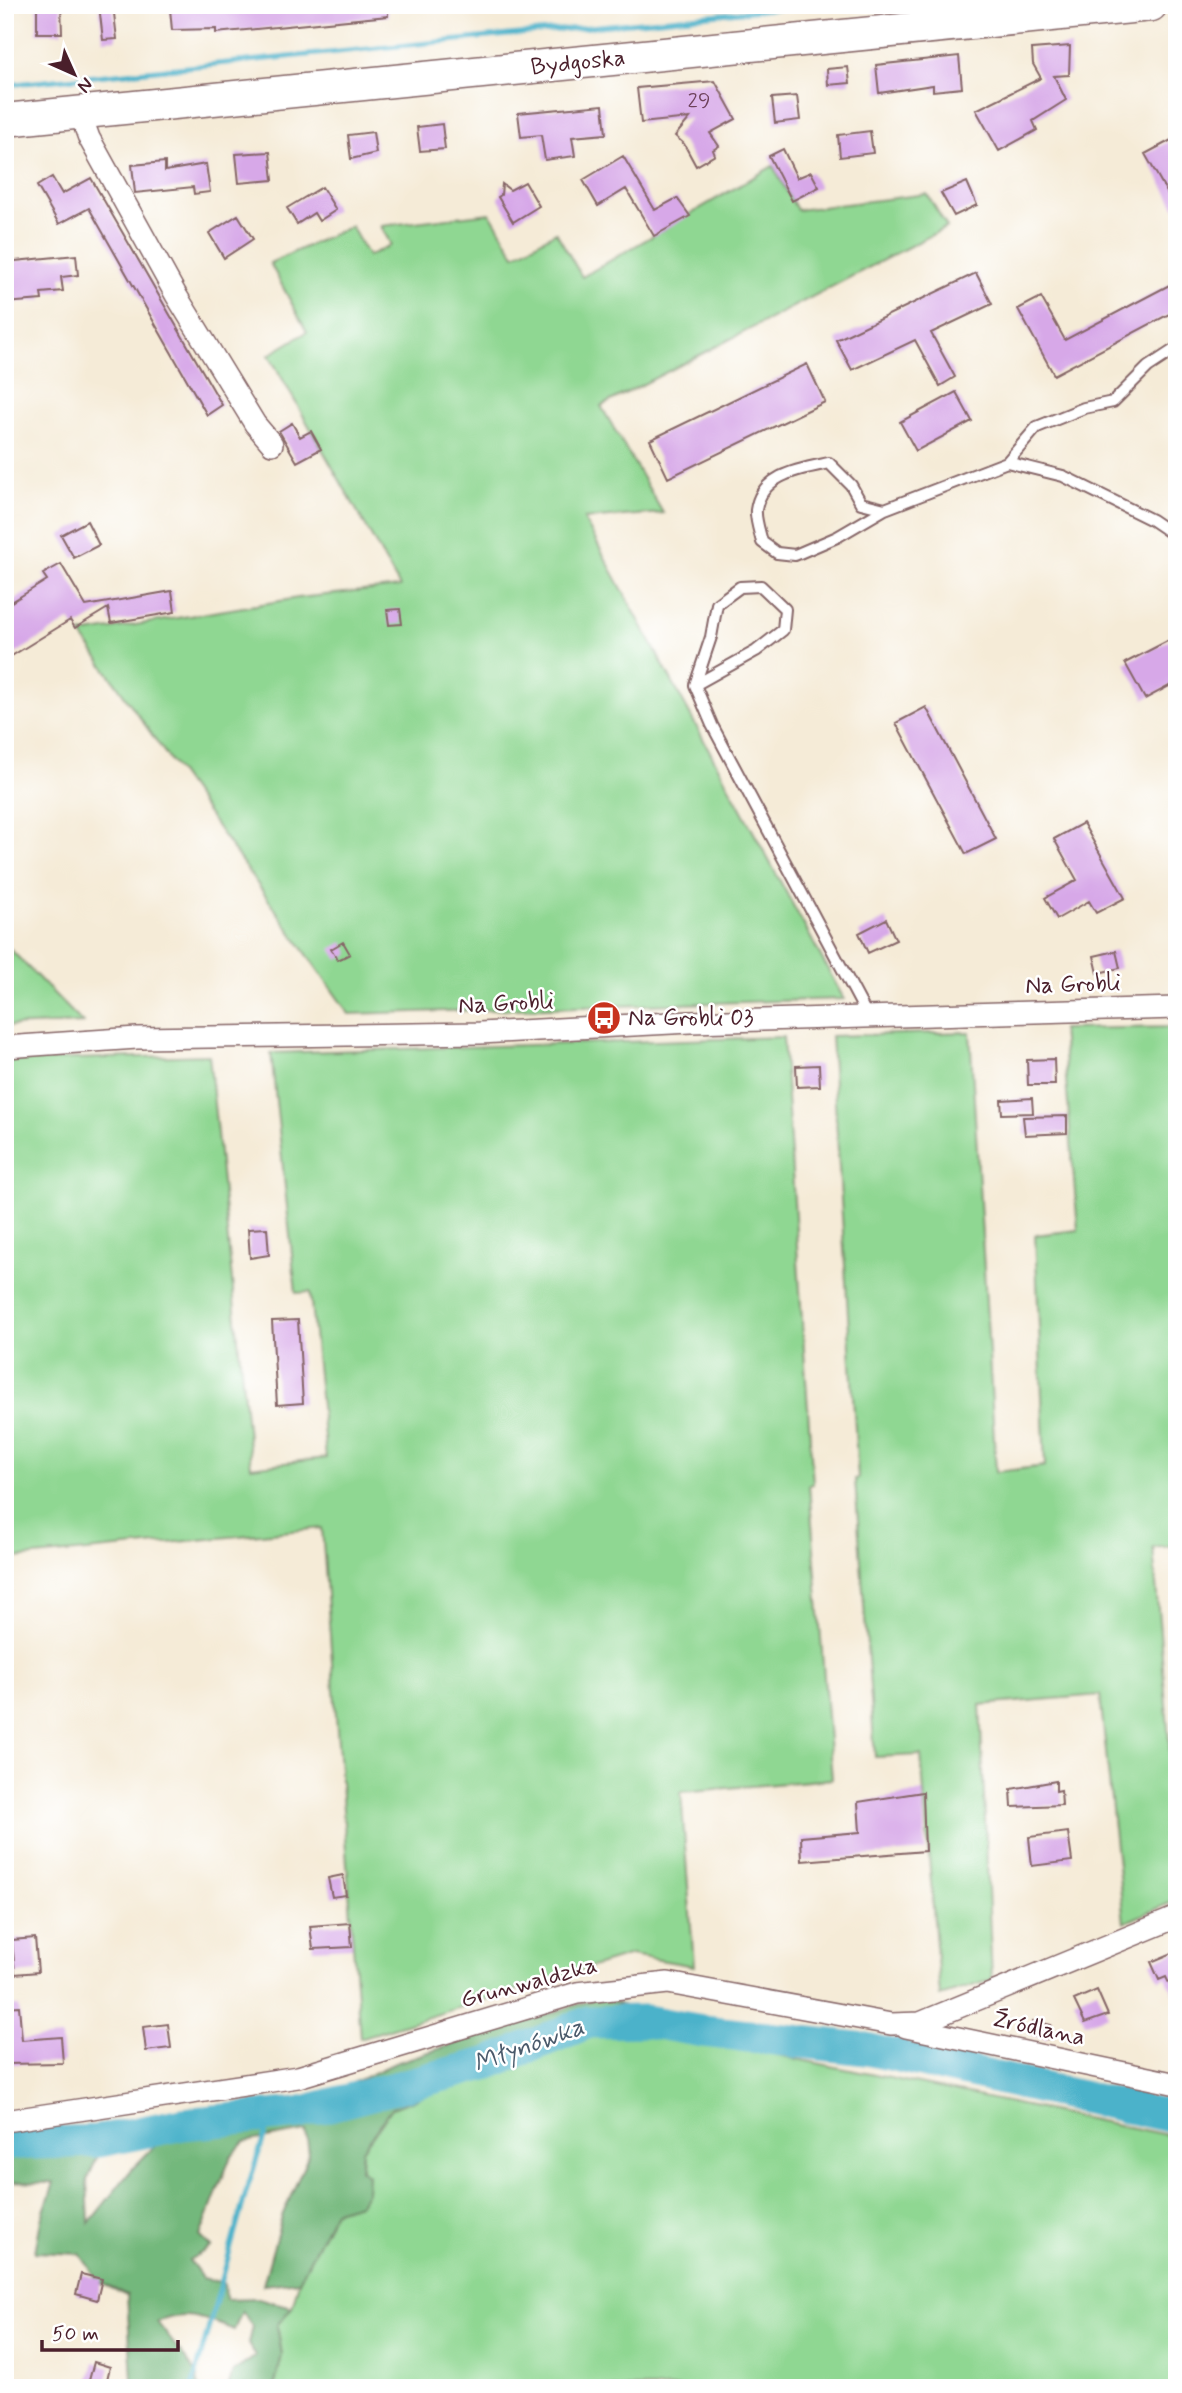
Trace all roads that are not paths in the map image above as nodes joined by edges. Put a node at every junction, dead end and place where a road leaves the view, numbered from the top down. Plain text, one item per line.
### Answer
1 (1152, 5) edge
2 (80, 113) junction
3 (5, 120) edge
4 (1177, 348) edge
5 (272, 444) dead end
6 (1007, 462) junction
7 (886, 509) junction
8 (1177, 537) edge
9 (695, 685) junction
10 (1177, 1008) edge
11 (868, 1017) junction
12 (5, 1047) edge
13 (1177, 1917) edge
14 (891, 2024) junction
15 (1177, 2084) edge
16 (5, 2121) edge

1 - 2 main road, Bydgoska
2 - 3 main road, Bydgoska
2 - 5 street
4 - 6 lane
6 - 7 lane
6 - 8 lane
7 - 7 lane
9 - 9 lane
9 - 11 lane
10 - 11 street, Na Grobli
11 - 12 street, Na Grobli
13 - 14 street, Grunwaldzka
14 - 15 street, Źródlana
14 - 16 street, Grunwaldzka

